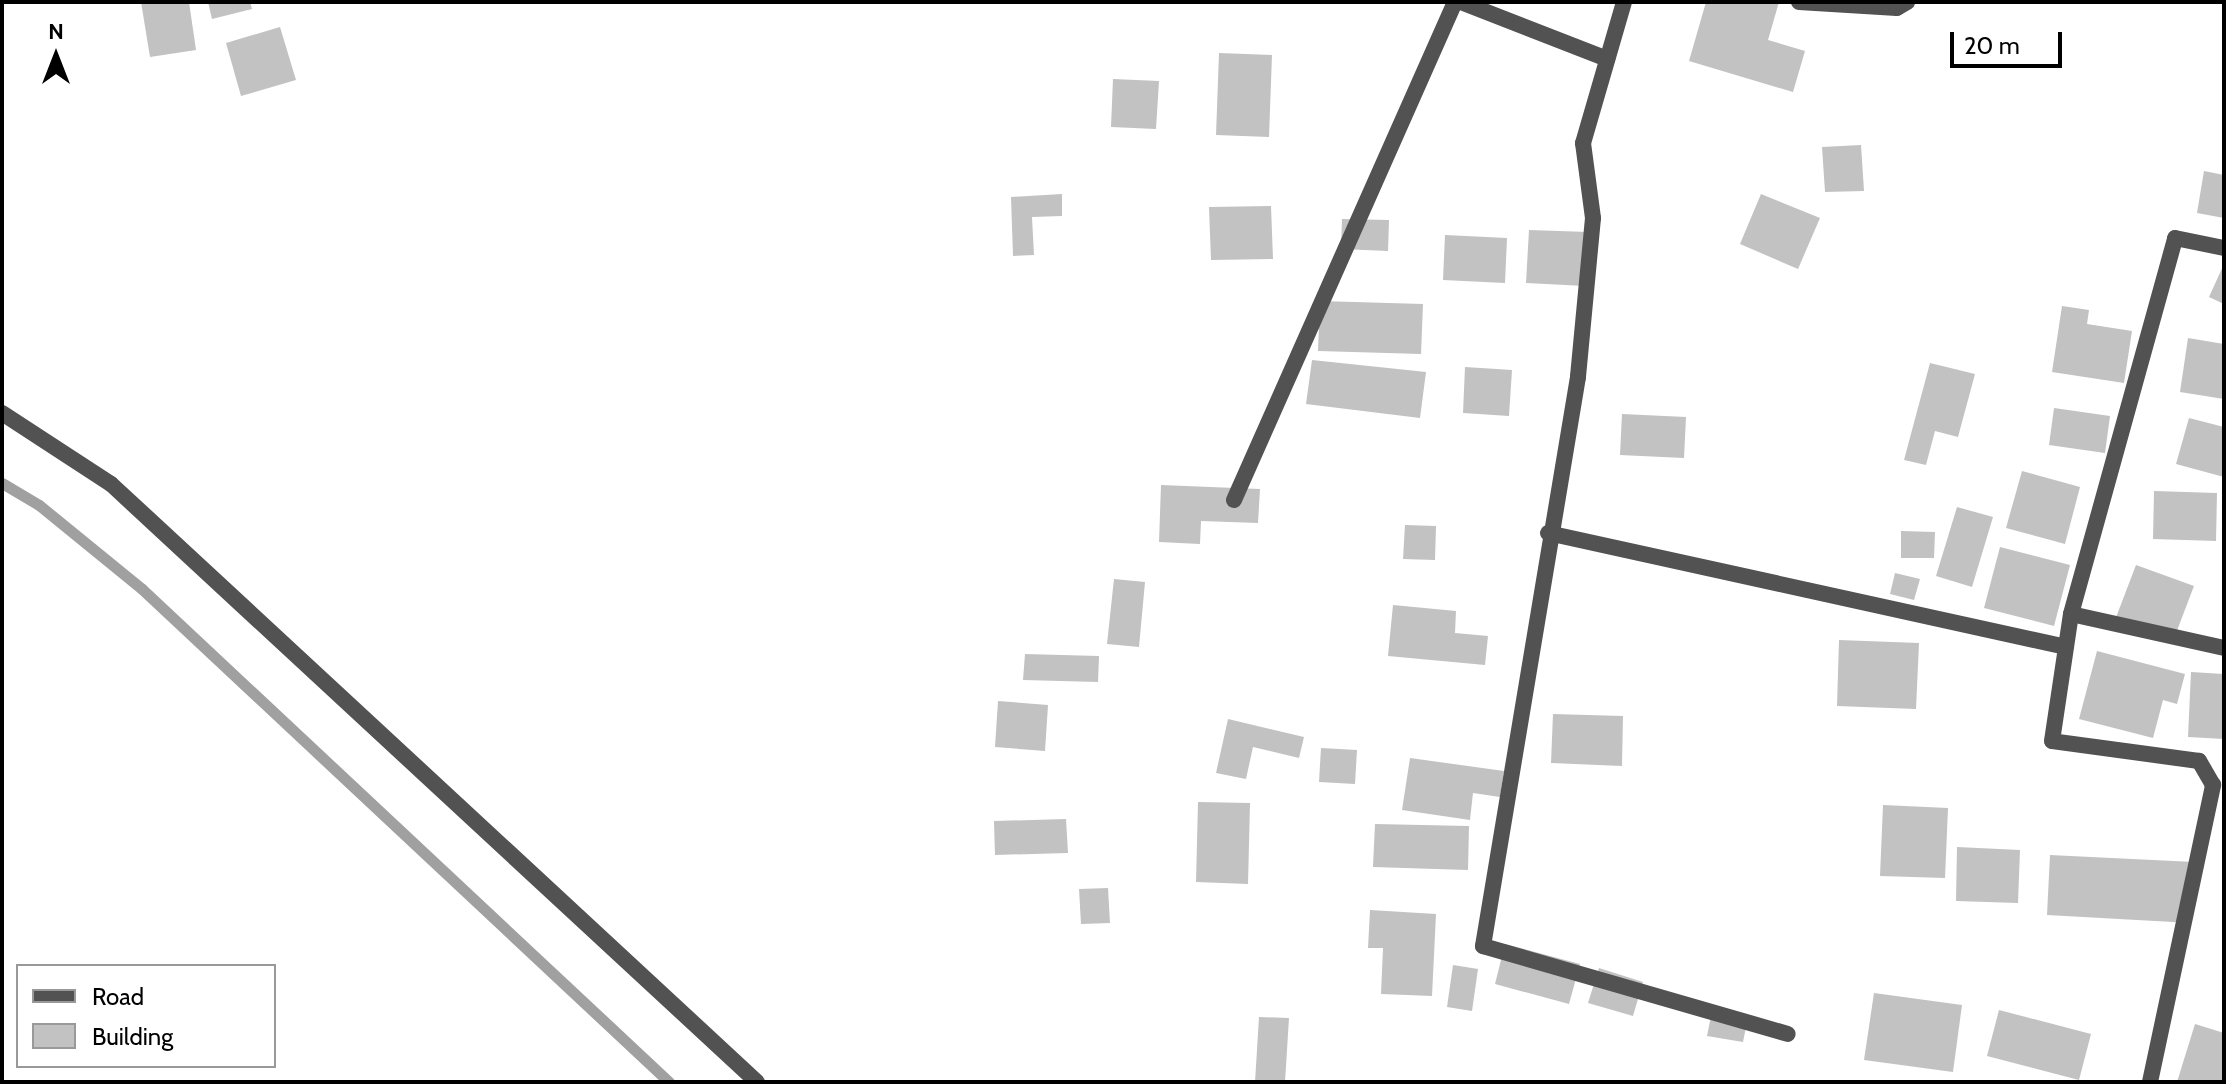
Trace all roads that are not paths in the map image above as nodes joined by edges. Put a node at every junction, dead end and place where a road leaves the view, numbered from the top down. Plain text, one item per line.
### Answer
1 (1458, 2) edge
2 (1624, 2) edge
3 (1799, 2) edge
4 (1907, 2) edge
5 (1607, 59) junction
6 (2224, 248) edge
7 (2, 413) edge
8 (1234, 500) dead end
9 (1548, 533) junction
10 (2071, 614) junction
11 (2066, 647) junction
12 (2224, 648) edge
13 (1788, 1034) dead end
14 (757, 1082) edge
15 (2150, 1082) edge

1 - 5 street
1 - 8 street
2 - 5 street
3 - 4 street
5 - 9 street
6 - 10 street
7 - 14 street
9 - 11 street
9 - 13 street
10 - 11 street
10 - 12 street
11 - 15 street

